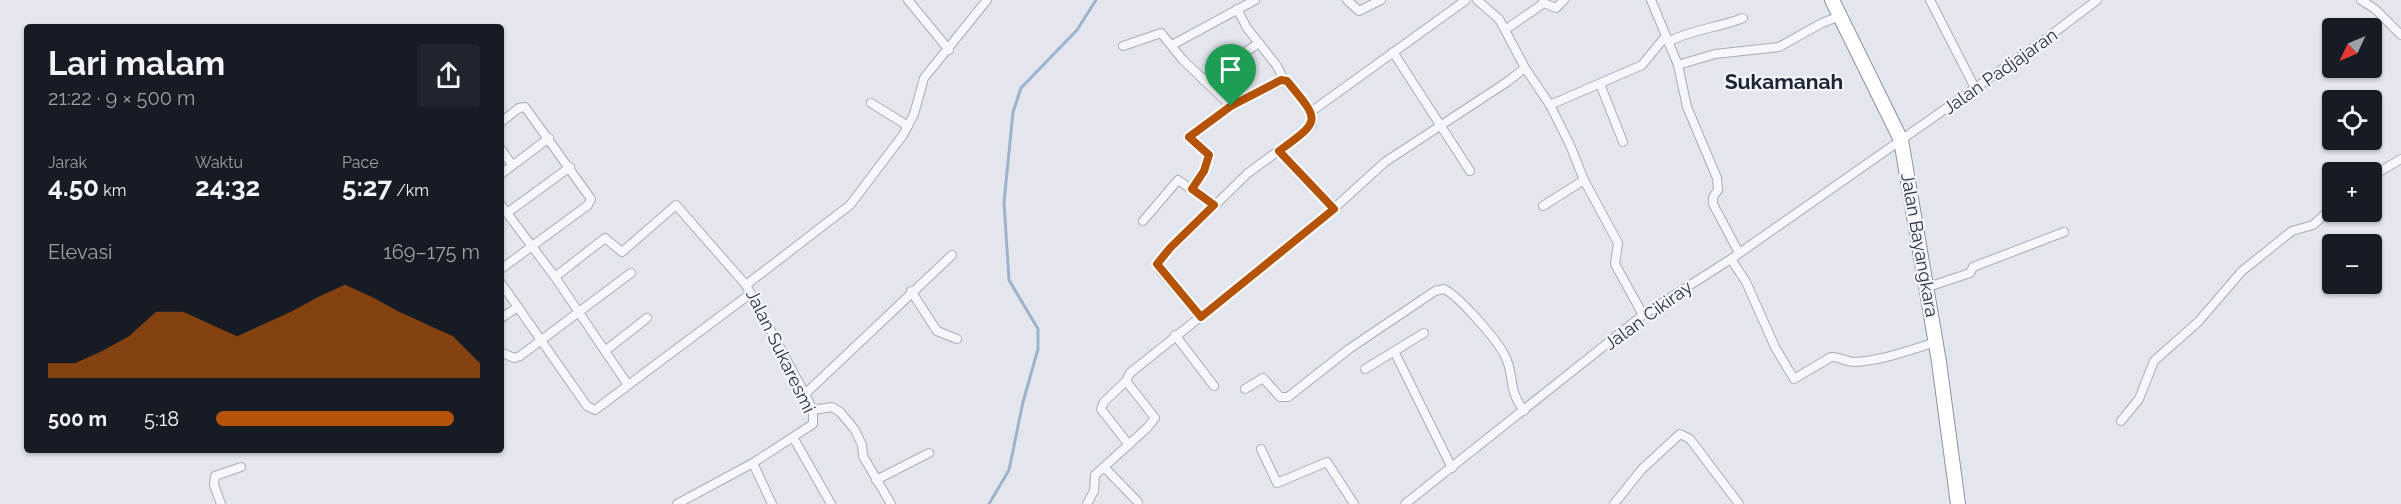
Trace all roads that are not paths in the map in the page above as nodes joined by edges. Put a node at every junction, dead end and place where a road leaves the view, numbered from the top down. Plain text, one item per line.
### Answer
1 (908, 0) edge
2 (987, 0) edge
3 (1255, 0) edge
4 (1347, 0) edge
5 (1381, 0) edge
6 (1466, 0) edge
7 (1477, 0) edge
8 (1564, 0) edge
9 (1651, 0) edge
10 (1832, 0) edge
11 (1930, 0) edge
12 (2097, 0) edge
13 (2361, 0) edge
14 (1544, 2) edge
15 (1237, 9) junction
16 (1840, 16) junction
17 (1743, 18) dead end
18 (1506, 30) junction
19 (2401, 35) edge
20 (1667, 40) junction
21 (1259, 43) junction
22 (1172, 45) junction
23 (1123, 46) dead end
24 (949, 50) junction
25 (1393, 52) junction
26 (1678, 65) junction
27 (1525, 68) junction
28 (1203, 80) junction
29 (1284, 80) junction
30 (1600, 84) junction
31 (1975, 88) junction
32 (871, 103) dead end
33 (1550, 105) junction
34 (1231, 106) junction
35 (1312, 111) junction
36 (504, 120) edge
37 (908, 126) junction
38 (1441, 127) junction
39 (549, 138) junction
40 (1901, 140) junction
41 (1623, 141) dead end
42 (1279, 151) junction
43 (504, 153) edge
44 (2401, 159) edge
45 (512, 165) junction
46 (570, 167) junction
47 (2382, 170) edge
48 (1470, 171) dead end
49 (504, 172) edge
50 (1584, 180) junction
51 (1192, 189) junction
52 (1214, 205) junction
53 (1543, 206) dead end
54 (504, 209) edge
55 (1334, 209) junction
56 (507, 213) junction
57 (2322, 217) edge
58 (1143, 221) dead end
59 (2064, 232) dead end
60 (532, 245) junction
61 (1739, 253) junction
62 (952, 255) dead end
63 (1731, 259) junction
64 (504, 267) edge
65 (631, 273) dead end
66 (555, 277) junction
67 (746, 285) junction
68 (1928, 286) junction
69 (504, 287) edge
70 (911, 291) junction
71 (750, 294) junction
72 (518, 307) junction
73 (579, 314) junction
74 (1643, 315) junction
75 (504, 316) edge
76 (1201, 317) junction
77 (647, 318) dead end
78 (1424, 333) dead end
79 (1175, 335) junction
80 (540, 339) junction
81 (957, 339) dead end
82 (1936, 342) junction
83 (605, 351) junction
84 (1395, 353) junction
85 (504, 355) edge
86 (1365, 369) dead end
87 (1126, 381) junction
88 (628, 386) junction
89 (1214, 386) dead end
90 (1245, 389) dead end
91 (805, 394) junction
92 (813, 411) junction
93 (1524, 411) junction
94 (2121, 422) dead end
95 (793, 437) junction
96 (1129, 445) junction
97 (1261, 449) dead end
98 (929, 453) dead end
99 (753, 463) junction
100 (241, 467) dead end
101 (1104, 467) junction
102 (1452, 468) junction
103 (876, 480) junction
104 (1138, 502) dead end
105 (221, 504) edge
106 (677, 504) edge
107 (772, 504) edge
108 (831, 504) edge
109 (891, 504) edge
110 (1087, 504) edge
111 (1354, 504) edge
112 (1405, 504) edge
113 (1614, 504) edge
114 (1739, 504) edge
115 (1958, 504) edge

1 - 24 street
2 - 24 street, Jalan Sukaresmi
3 - 15 street
4 - 5 street
6 - 25 street
7 - 18 street
8 - 14 street
9 - 20 street
10 - 16 highway, Jalan Bayangkara
11 - 31 street
12 - 31 street, Jalan Padjajaran
13 - 19 street
14 - 18 street
15 - 21 street
15 - 22 street
16 - 26 street
16 - 40 highway, Jalan Bayangkara
17 - 20 street
18 - 27 street
20 - 26 street
20 - 30 street
21 - 28 street
21 - 29 street
22 - 23 street
22 - 28 street
24 - 37 street, Jalan Sukaresmi
25 - 35 street
25 - 38 street
26 - 61 street
27 - 33 street
27 - 38 street
28 - 34 street
29 - 34 street
29 - 35 street
30 - 33 street
30 - 41 street
31 - 40 street, Jalan Padjajaran
32 - 37 street
33 - 50 street
34 - 51 street
35 - 42 street
36 - 39 street
37 - 67 street, Jalan Sukaresmi
38 - 48 street
38 - 55 street
39 - 45 street
39 - 46 street
40 - 61 street, Jalan Cikiray
40 - 68 highway, Jalan Bayangkara
42 - 52 street
42 - 55 street
43 - 45 street
44 - 47 street
45 - 49 street
46 - 56 street
46 - 60 street
50 - 53 street
50 - 74 street
51 - 52 street
51 - 58 street
52 - 76 street
54 - 56 street
55 - 76 street
56 - 60 street
57 - 94 street
59 - 68 street
60 - 64 street
60 - 66 street
61 - 63 street, Jalan Cikiray
62 - 70 street
63 - 74 street, Jalan Cikiray
63 - 82 street
65 - 73 street
66 - 67 street
66 - 73 street
67 - 71 street, Jalan Sukaresmi
68 - 82 highway, Jalan Bayangkara
69 - 72 street
70 - 81 street
70 - 91 street
71 - 88 street
71 - 91 street, Jalan Sukaresmi
72 - 75 street
72 - 80 street
73 - 80 street
73 - 83 street
74 - 93 street, Jalan Cikiray
76 - 79 street
77 - 83 street
78 - 84 street
79 - 87 street
79 - 89 street
80 - 85 street
80 - 88 street
82 - 115 highway, Jalan Bayangkara
83 - 88 street
84 - 86 street
84 - 102 street
87 - 96 street
87 - 96 street
90 - 93 street
91 - 92 street, Jalan Sukaresmi
92 - 95 street, Jalan Sukaresmi
92 - 103 street
93 - 102 street, Jalan Cikiray
95 - 99 street, Jalan Sukaresmi
95 - 108 street
96 - 101 street
97 - 111 street
98 - 103 street
99 - 106 street, Jalan Sukaresmi
99 - 107 street
100 - 105 street
101 - 104 street
101 - 110 street
102 - 112 street, Jalan Cikiray
103 - 109 street
113 - 114 street

